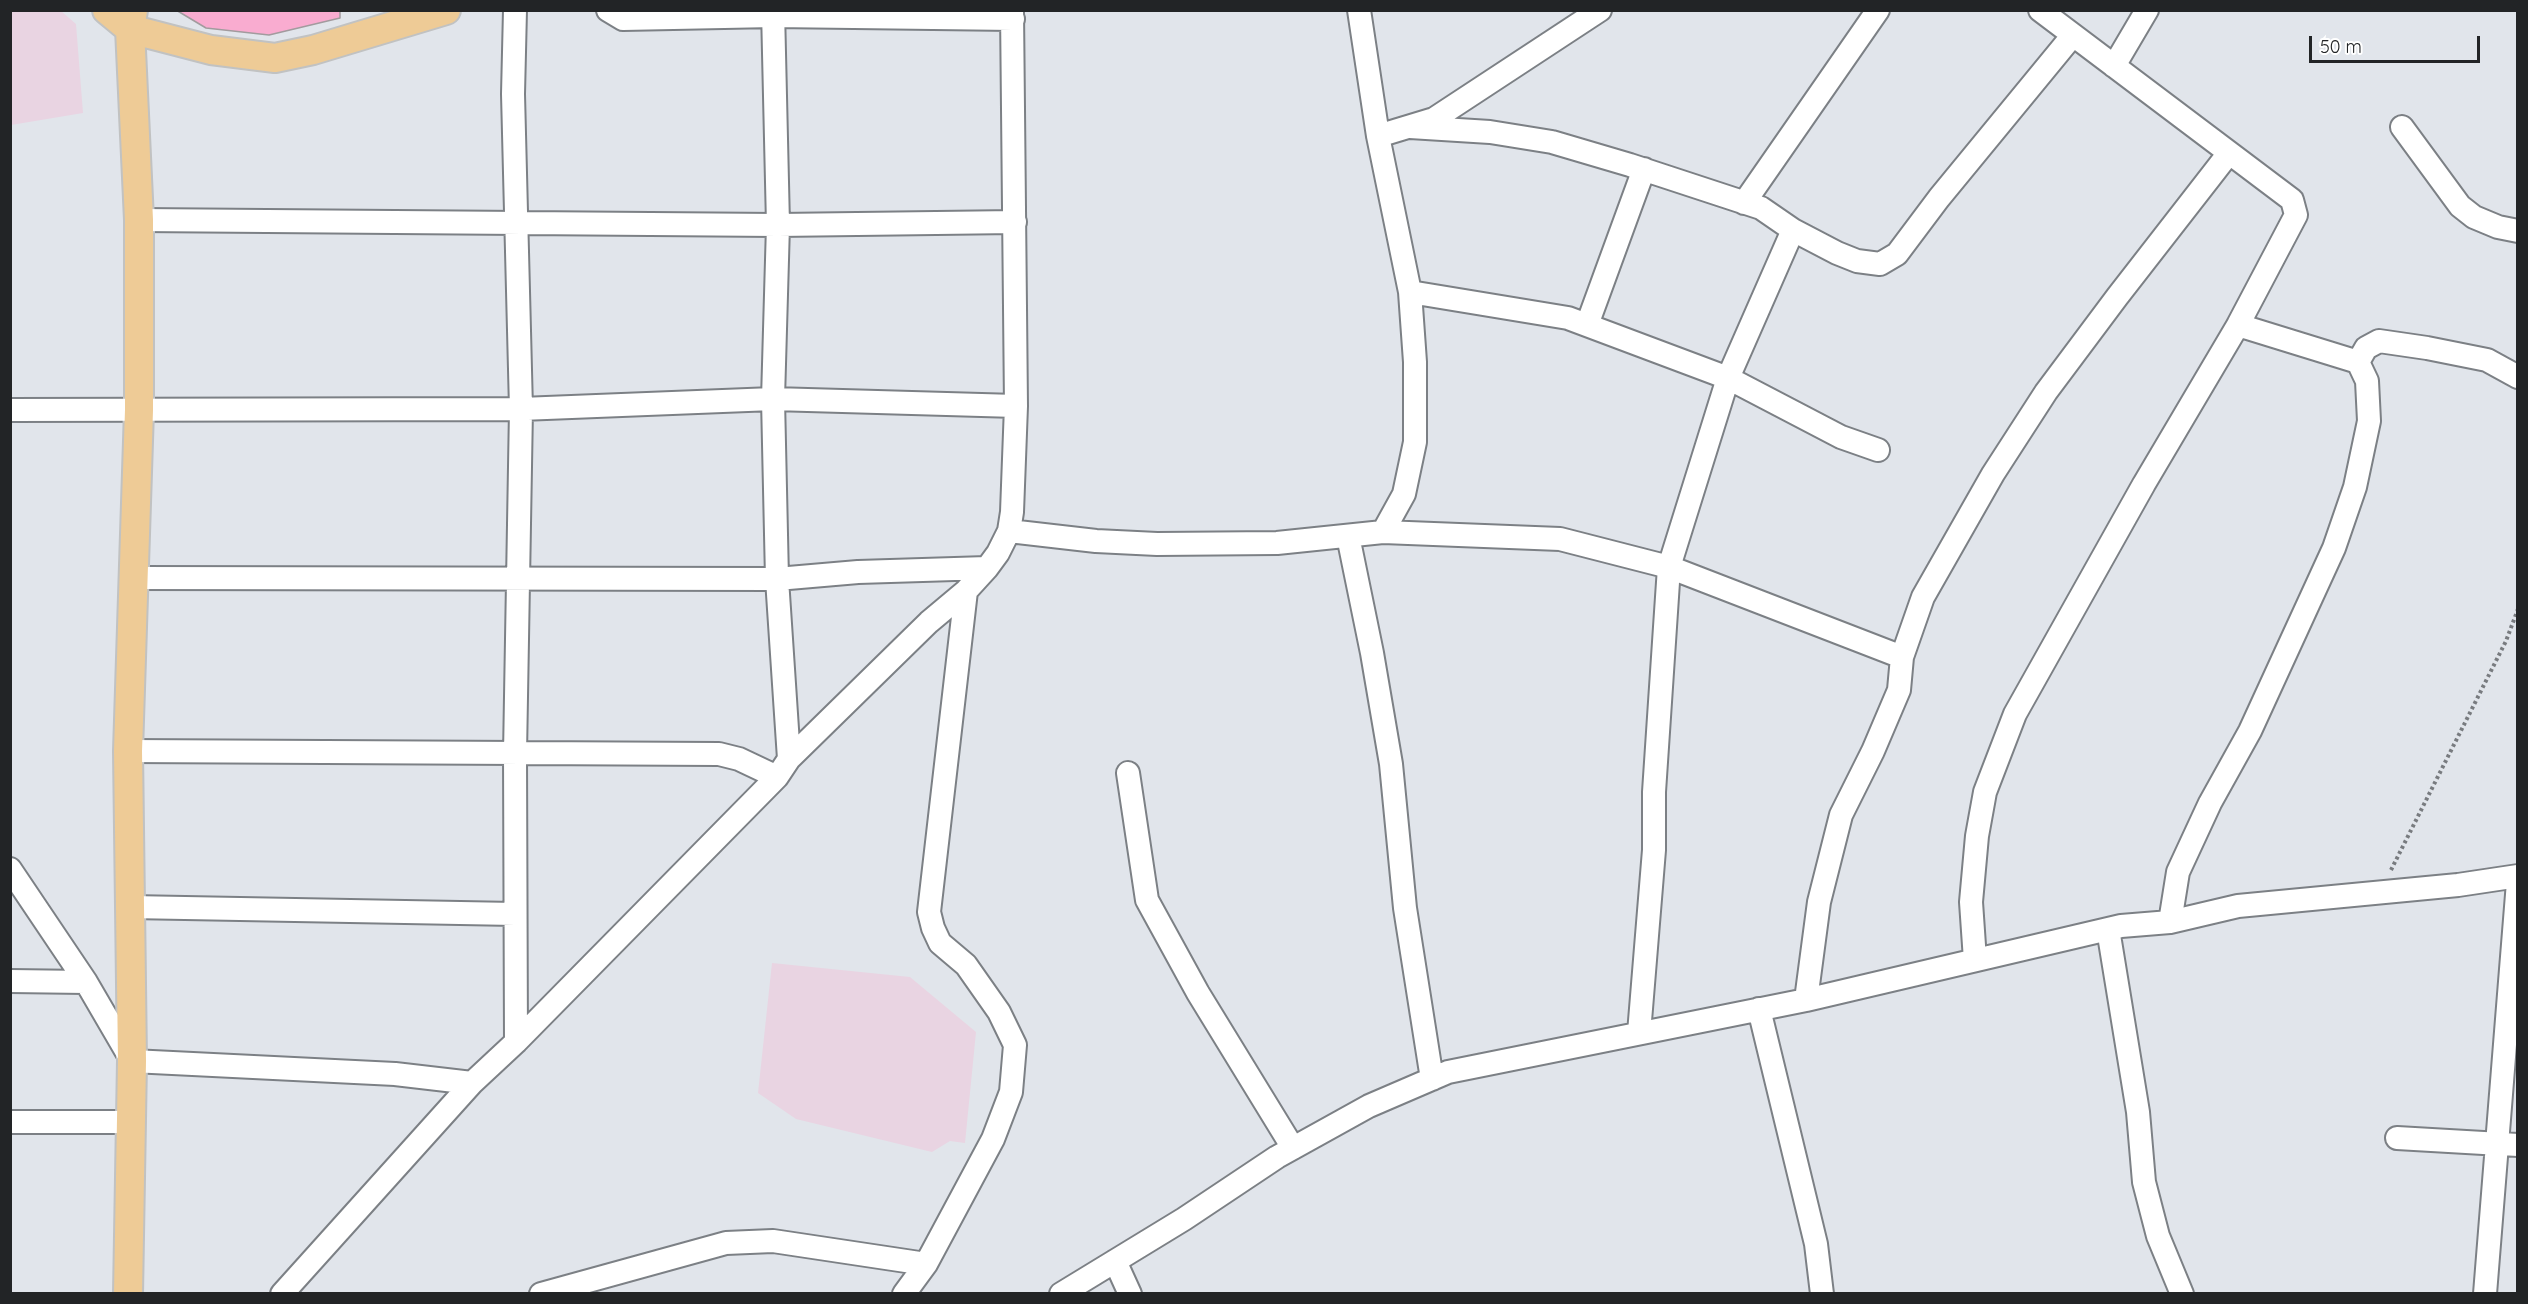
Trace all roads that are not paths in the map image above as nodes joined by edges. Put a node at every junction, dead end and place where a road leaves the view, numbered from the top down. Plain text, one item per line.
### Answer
1 (107, 10) edge
2 (446, 10) edge
3 (514, 10) edge
4 (608, 10) edge
5 (1359, 10) edge
6 (1600, 10) edge
7 (1878, 10) edge
8 (2040, 10) edge
9 (2147, 10) edge
10 (773, 13) edge
11 (1012, 15) edge
12 (133, 17) edge
13 (2073, 35) junction
14 (2114, 66) junction
15 (1410, 127) junction
16 (2402, 127) dead end
17 (1378, 136) junction
18 (2229, 153) junction
19 (1644, 169) junction
20 (1744, 203) junction
21 (138, 220) junction
22 (1015, 222) junction
23 (517, 223) junction
24 (778, 225) junction
25 (1793, 230) junction
26 (2517, 231) edge
27 (1410, 292) junction
28 (1587, 325) junction
29 (2238, 325) junction
30 (2358, 362) junction
31 (2517, 377) edge
32 (1728, 378) junction
33 (773, 399) junction
34 (1016, 406) junction
35 (521, 409) junction
36 (10, 410) edge
37 (139, 410) junction
38 (1878, 450) dead end
39 (1010, 531) junction
40 (1383, 532) junction
41 (1348, 536) junction
42 (1669, 567) junction
43 (987, 568) junction
44 (518, 577) junction
45 (133, 578) junction
46 (777, 579) junction
47 (966, 591) junction
48 (1902, 657) junction
49 (128, 751) junction
50 (514, 754) junction
51 (783, 768) junction
52 (1128, 773) dead end
53 (10, 869) edge
54 (2517, 876) edge
55 (2517, 882) edge
56 (130, 907) junction
57 (515, 914) junction
58 (2170, 922) junction
59 (2109, 929) junction
60 (1975, 960) junction
61 (10, 981) edge
62 (86, 982) junction
63 (1806, 1000) junction
64 (1760, 1009) junction
65 (1639, 1033) junction
66 (516, 1042) junction
67 (132, 1061) junction
68 (1432, 1079) junction
69 (472, 1083) junction
70 (10, 1122) edge
71 (131, 1122) junction
72 (2397, 1138) dead end
73 (2507, 1144) edge
74 (1293, 1148) junction
75 (1114, 1261) junction
76 (926, 1264) junction
77 (128, 1293) edge
78 (282, 1293) edge
79 (541, 1293) edge
80 (903, 1293) edge
81 (1061, 1293) edge
82 (1130, 1293) edge
83 (1822, 1293) edge
84 (2182, 1293) edge
85 (2485, 1293) edge

1 - 12 main road
2 - 12 main road
3 - 23 street
4 - 10 street
5 - 17 street
6 - 15 street
7 - 20 street
8 - 13 street
9 - 14 street
10 - 11 street
10 - 24 street
11 - 22 street
12 - 21 main road
13 - 14 street
13 - 25 street
14 - 18 street
15 - 17 street
15 - 19 street
16 - 26 street
17 - 27 street
18 - 29 street
18 - 48 street
19 - 20 street
19 - 28 street
20 - 25 street
21 - 23 street
21 - 37 main road
22 - 24 street
22 - 34 street
23 - 24 street
23 - 35 street
24 - 33 street
25 - 32 street
27 - 28 street
27 - 40 street
28 - 32 street
29 - 30 street
29 - 60 street
30 - 31 street
30 - 58 street
32 - 38 street
32 - 42 street
33 - 34 street
33 - 35 street
33 - 46 street
34 - 39 street
35 - 37 street
35 - 44 street
36 - 37 street
37 - 45 main road
39 - 41 street
39 - 43 street
40 - 41 street
40 - 42 street
41 - 68 street
42 - 48 street
42 - 65 street
43 - 46 street
43 - 47 street
44 - 45 street
44 - 46 street
44 - 50 street
45 - 49 main road
46 - 51 street
47 - 51 street
47 - 76 street
48 - 63 street
49 - 50 street
49 - 56 main road
50 - 51 street
50 - 57 street
51 - 66 street
52 - 74 street
53 - 62 street
54 - 58 street
55 - 73 street
56 - 57 street
56 - 67 main road
57 - 66 street
58 - 59 street
59 - 60 street
59 - 84 street
60 - 63 street
61 - 62 street
62 - 67 street
63 - 64 street
64 - 65 street
64 - 83 street
65 - 68 street
66 - 69 street
67 - 69 street
67 - 71 main road
68 - 74 street
69 - 78 street
70 - 71 street
71 - 77 main road
72 - 73 street
73 - 85 street
74 - 75 street
75 - 81 street
75 - 82 street
76 - 79 street
76 - 80 street

